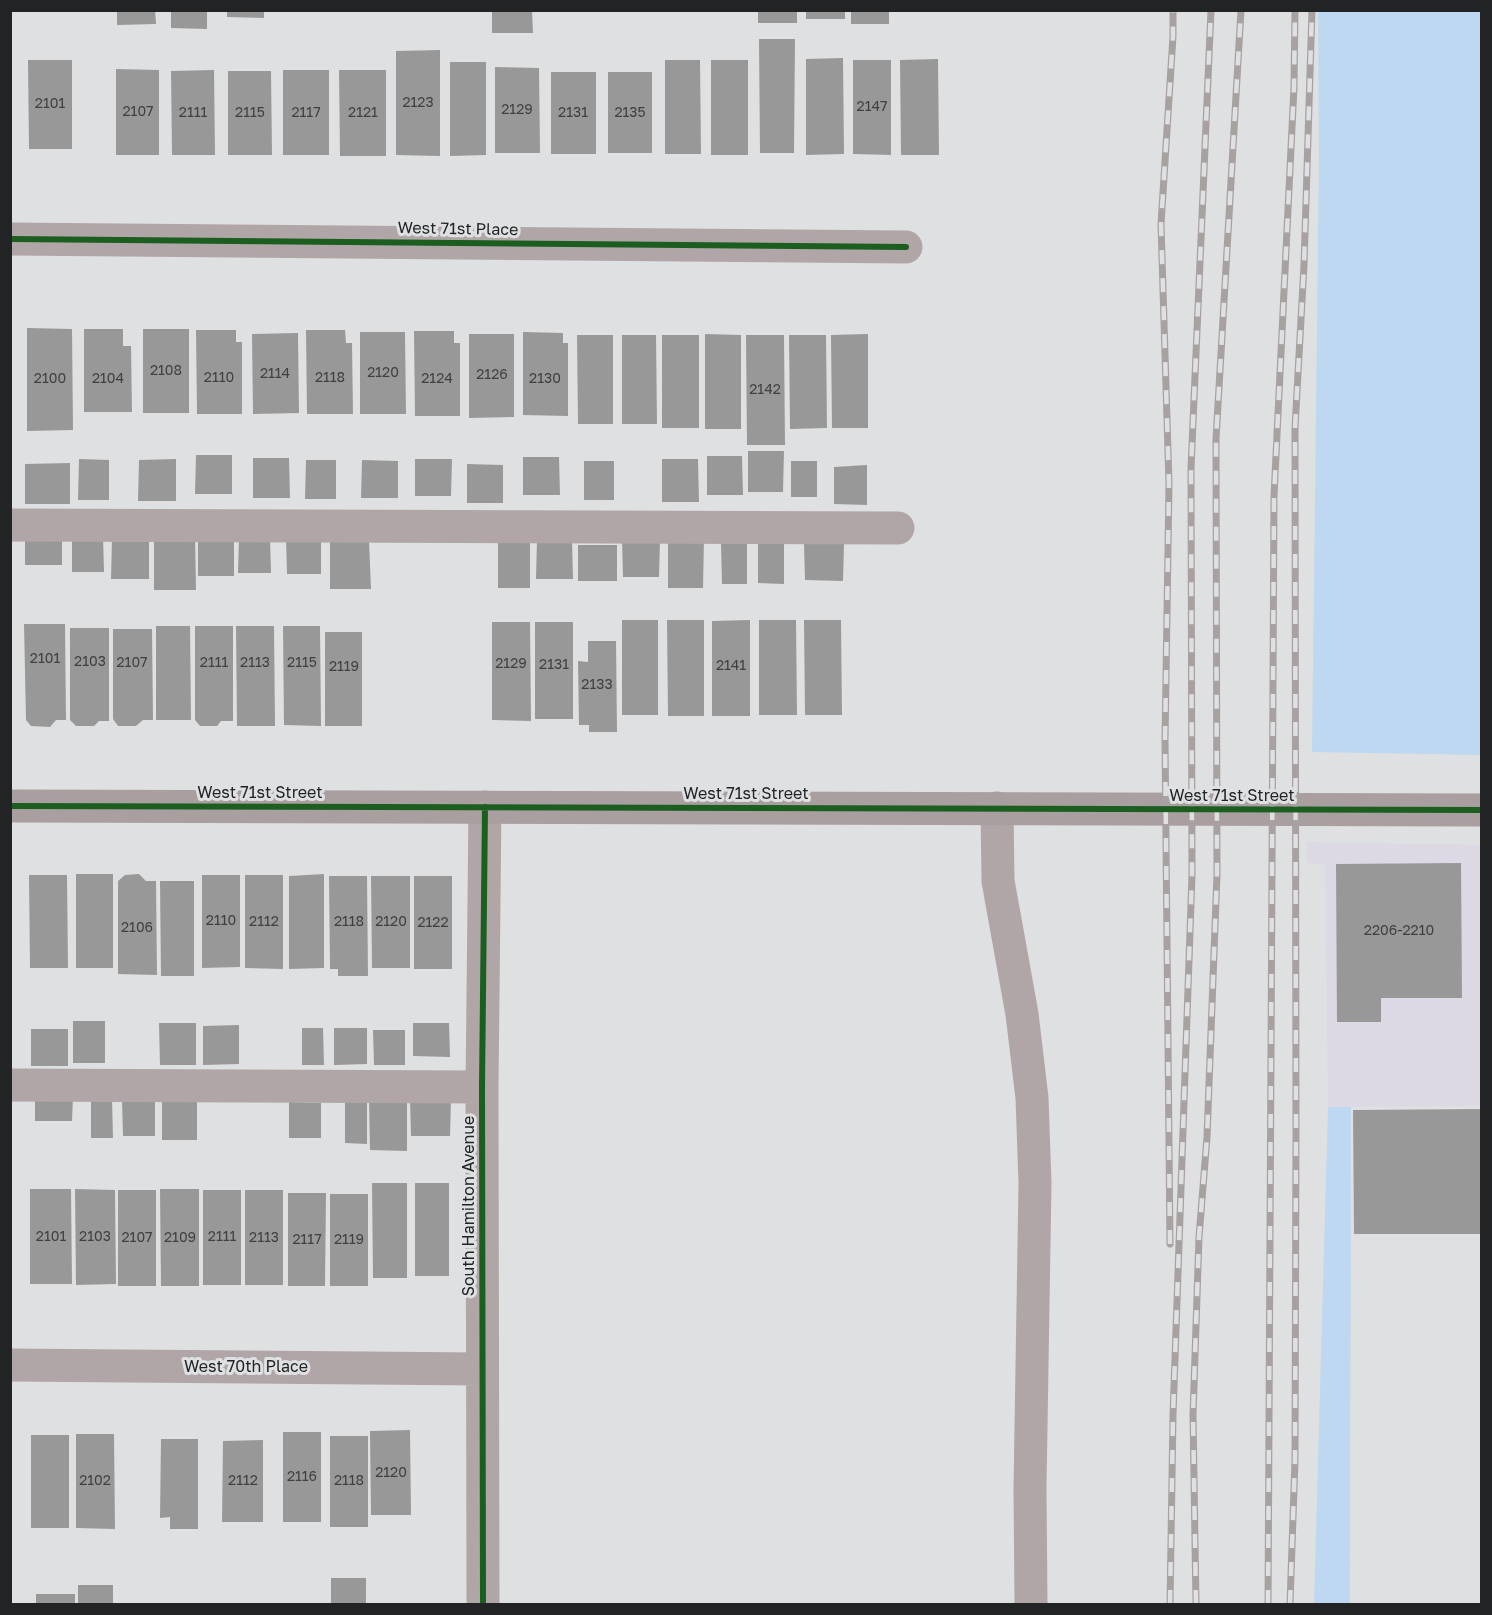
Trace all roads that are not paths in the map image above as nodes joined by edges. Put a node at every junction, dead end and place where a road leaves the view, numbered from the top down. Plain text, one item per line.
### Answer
1 (10, 238) edge
2 (906, 247) dead end
3 (10, 525) edge
4 (898, 528) dead end
5 (10, 806) edge
6 (485, 807) junction
7 (998, 808) junction
8 (1482, 810) edge
9 (10, 1084) edge
10 (482, 1087) junction
11 (10, 1365) edge
12 (482, 1368) junction
13 (483, 1605) edge
14 (1031, 1605) edge

1 - 2 street, West 71st Place
3 - 4 street
5 - 6 main road, West 71st Street
6 - 7 main road, West 71st Street
6 - 10 street, South Hamilton Avenue
7 - 8 main road, West 71st Street
7 - 14 street
9 - 10 street
10 - 12 street, South Hamilton Avenue
11 - 12 street, West 70th Place
12 - 13 street, South Hamilton Avenue

